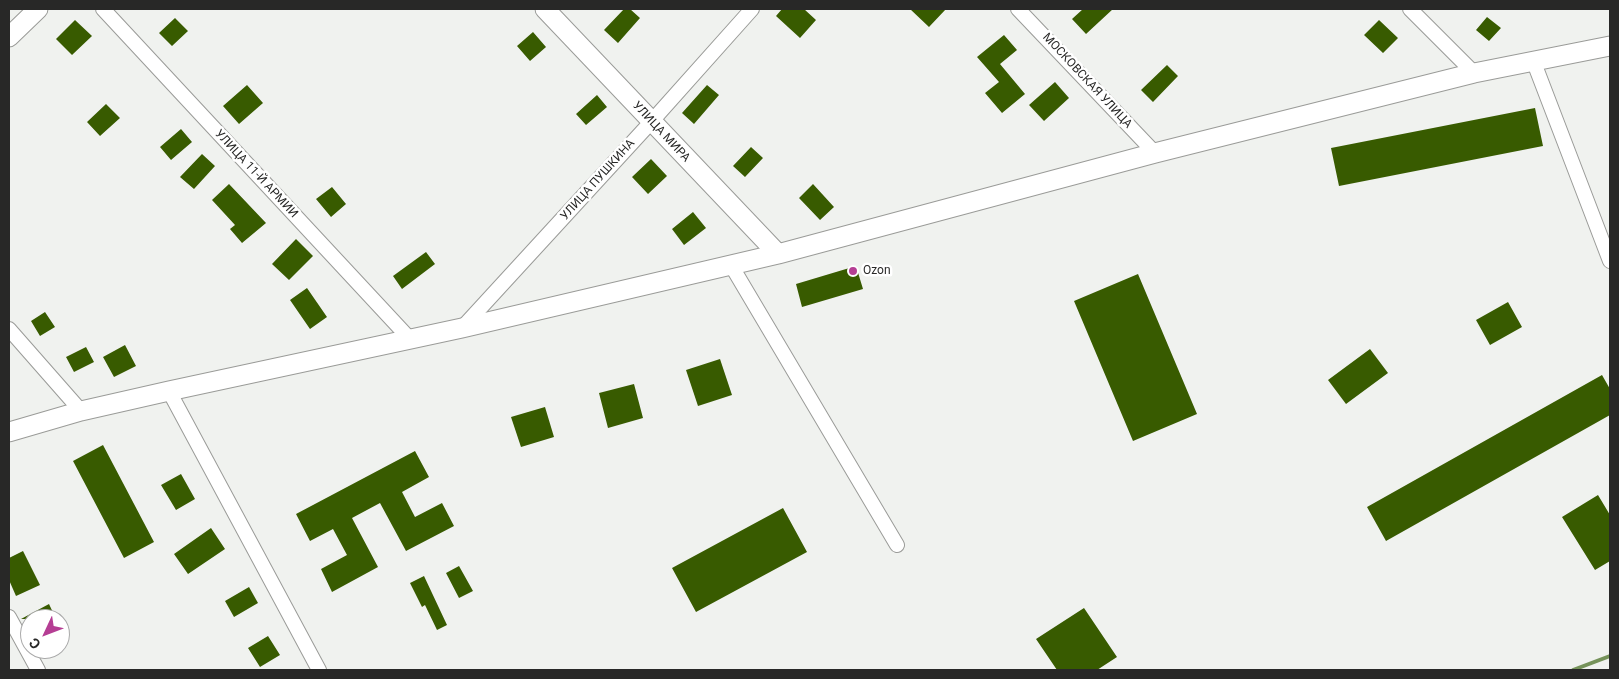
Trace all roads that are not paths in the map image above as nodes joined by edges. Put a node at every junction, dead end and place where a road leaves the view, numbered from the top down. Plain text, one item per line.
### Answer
1 (38, 9) edge
2 (103, 9) edge
3 (545, 9) edge
4 (752, 9) edge
5 (1018, 9) edge
6 (1410, 9) edge
7 (9, 37) edge
8 (1610, 46) edge
9 (1533, 60) junction
10 (1474, 73) junction
11 (652, 121) junction
12 (1155, 153) junction
13 (778, 254) junction
14 (1610, 261) edge
15 (731, 265) junction
16 (462, 328) junction
17 (9, 330) edge
18 (409, 338) junction
19 (169, 390) junction
20 (81, 411) junction
21 (9, 432) edge
22 (897, 545) dead end
23 (9, 617) edge
24 (38, 670) edge
25 (319, 670) edge

1 - 7 main road
2 - 18 street, УЛИЦА 11-Й АРМИИ
3 - 11 main road, УЛИЦА МИРА
4 - 11 street, УЛИЦА ПУШКИНА
5 - 12 street, МОСКОВСКАЯ УЛИЦА
6 - 10 street
8 - 9 main road
9 - 10 main road
9 - 14 street
10 - 12 main road
11 - 13 main road, УЛИЦА МИРА
11 - 16 street, УЛИЦА ПУШКИНА
12 - 13 main road
13 - 15 main road
15 - 16 main road
15 - 22 street
16 - 18 main road
17 - 20 street
18 - 19 main road
19 - 20 main road
19 - 25 street
20 - 21 main road
23 - 24 street

